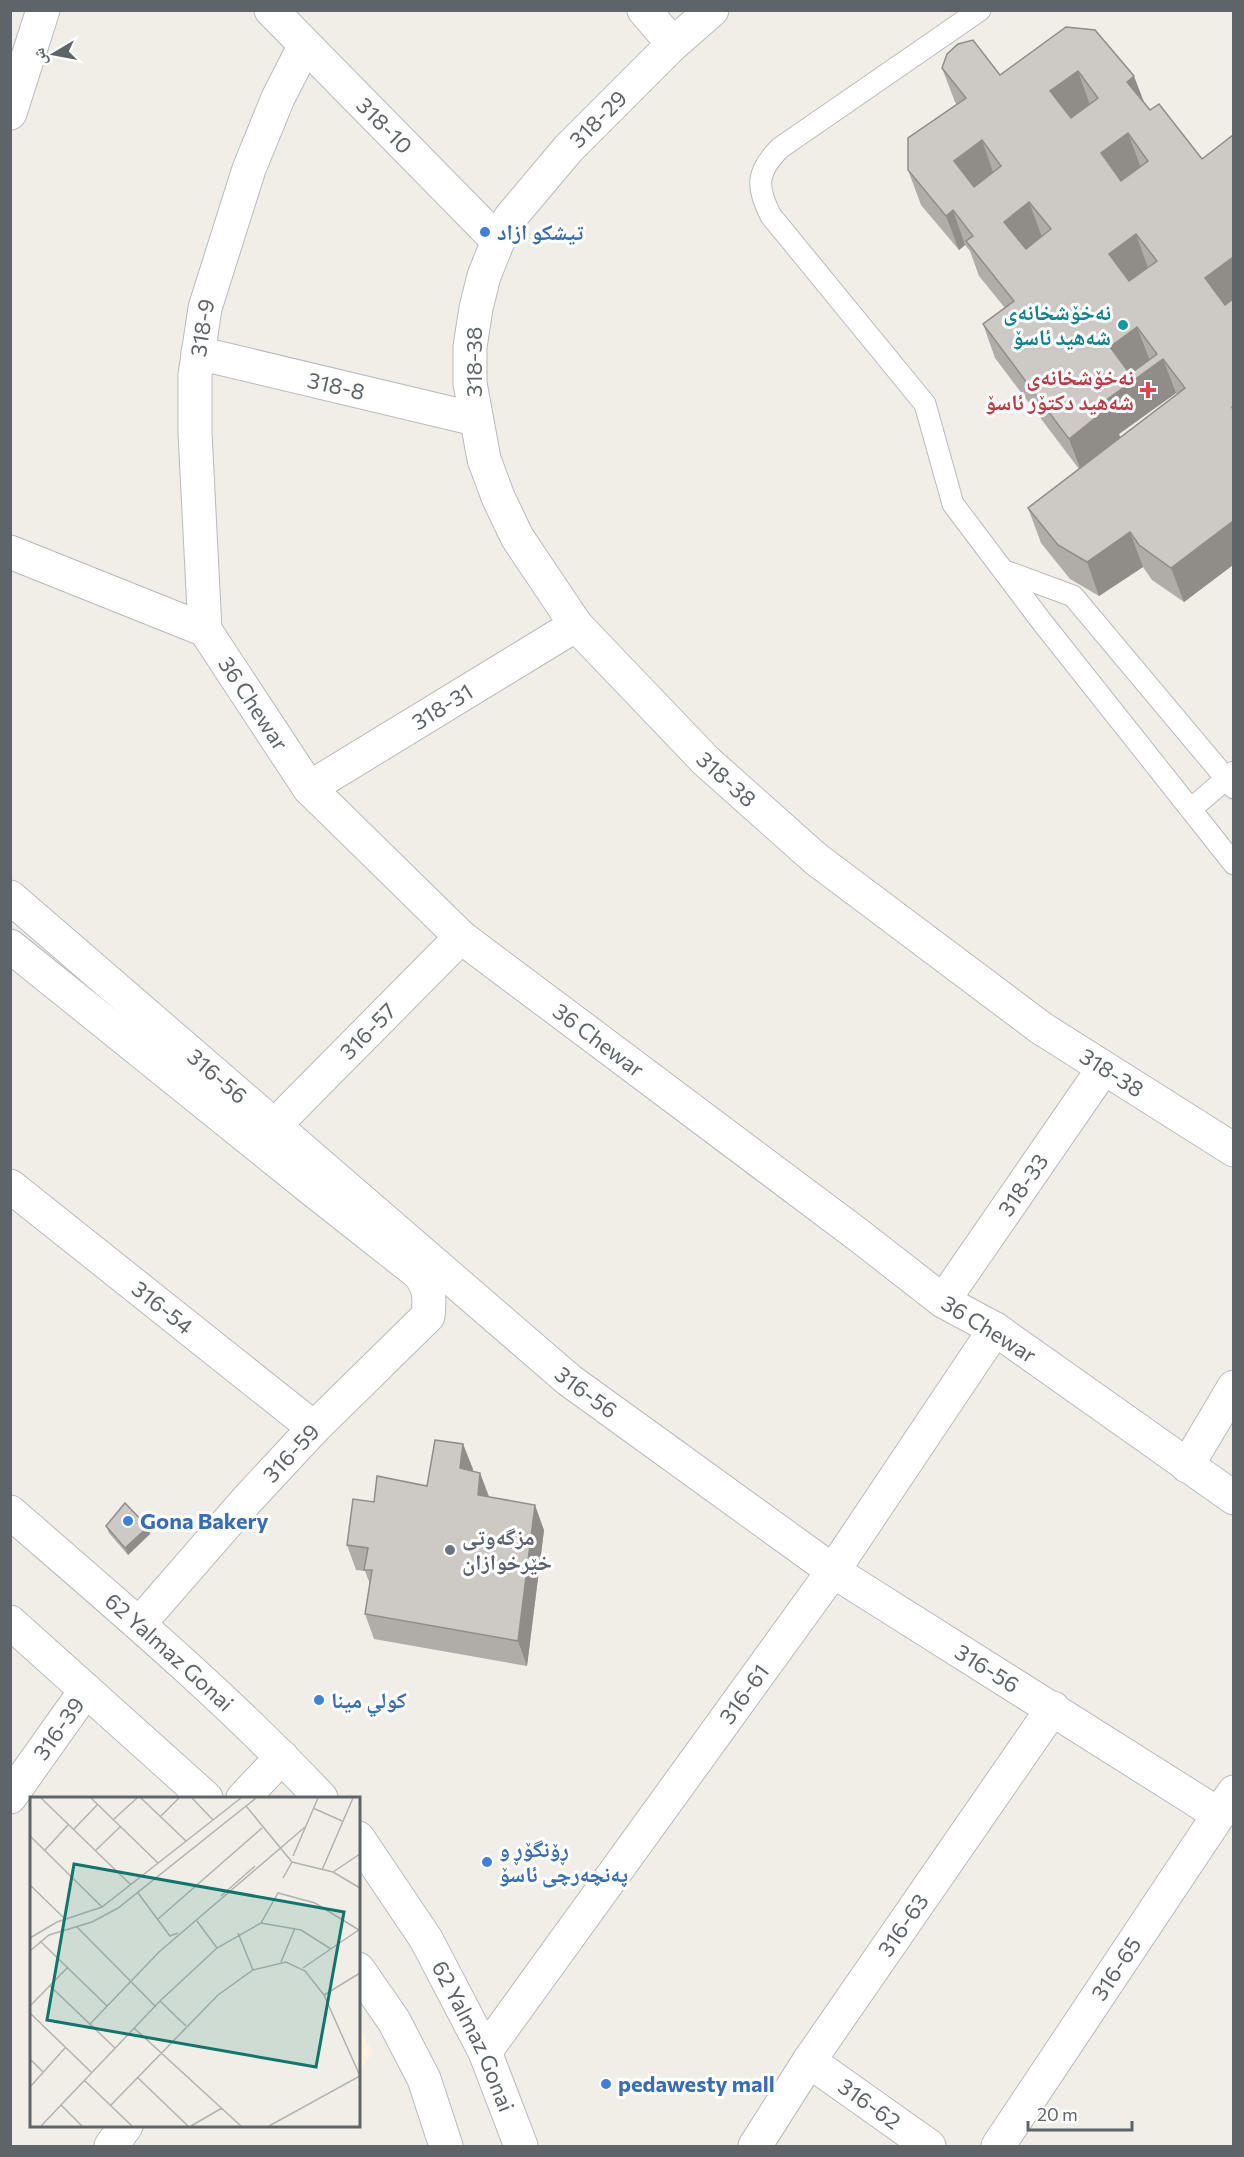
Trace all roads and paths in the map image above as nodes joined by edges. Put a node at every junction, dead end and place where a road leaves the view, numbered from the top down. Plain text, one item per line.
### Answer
1 (43, 10) edge
2 (272, 10) edge
3 (644, 10) edge
4 (712, 10) edge
5 (980, 10) edge
6 (673, 44) junction
7 (305, 45) junction
8 (10, 113) edge
9 (498, 241) junction
10 (198, 353) junction
11 (475, 419) junction
12 (10, 552) edge
13 (1005, 571) junction
14 (576, 625) junction
15 (205, 630) junction
16 (1231, 779) edge
17 (309, 788) junction
18 (1191, 809) junction
19 (1233, 864) edge
20 (10, 897) edge
21 (461, 937) junction
22 (10, 946) edge
23 (1103, 1069) junction
24 (275, 1125) junction
25 (1233, 1150) edge
26 (10, 1186) edge
27 (943, 1301) junction
28 (995, 1329) junction
29 (1233, 1387) edge
30 (314, 1428) junction
31 (1187, 1466) junction
32 (1233, 1498) edge
33 (10, 1512) edge
34 (833, 1571) junction
35 (10, 1622) edge
36 (139, 1624) junction
37 (86, 1690) junction
38 (1053, 1708) junction
39 (282, 1757) junction
40 (10, 1797) edge
41 (205, 1797) edge
42 (244, 1797) edge
43 (320, 1797) edge
44 (1226, 1803) edge
45 (360, 1841) edge
46 (360, 1973) edge
47 (485, 2052) junction
48 (809, 2061) junction
49 (125, 2127) edge
50 (111, 2146) edge
51 (446, 2146) edge
52 (521, 2146) edge
53 (755, 2146) edge
54 (929, 2146) edge
55 (998, 2146) edge

1 - 8 street
2 - 7 street, 318-10
3 - 6 street
4 - 6 street, 318-29
5 - 13 lane
6 - 9 street, 318-29
7 - 9 street, 318-10
7 - 10 street, 318-9
9 - 11 street, 318-38
10 - 11 street, 318-8
10 - 15 street, 318-9
11 - 14 street, 318-38
12 - 15 street, 36 Chewar
13 - 16 lane
13 - 18 lane
14 - 17 street, 318-31
14 - 23 street, 318-38
15 - 17 street, 36 Chewar
16 - 18 lane
17 - 21 street, 36 Chewar
18 - 19 lane
20 - 24 street, 316-56
21 - 24 street, 316-57
21 - 27 street, 36 Chewar
22 - 30 street, 316-59
23 - 25 street, 318-38
23 - 27 street, 318-33
24 - 34 street, 316-56
26 - 30 street, 316-54
27 - 28 street, 36 Chewar
28 - 31 street, 36 Chewar
28 - 34 street, 316-61
29 - 31 street
30 - 36 street, 316-59
31 - 32 street, 36 Chewar
33 - 36 street, 62 Yalmaz Gonai
34 - 38 street, 316-56
34 - 47 street, 316-61
35 - 37 street
36 - 39 street, 62 Yalmaz Gonai
37 - 40 street, 316-39
37 - 41 street
38 - 44 street, 316-56
38 - 48 street, 316-63
39 - 42 street
39 - 43 street, 62 Yalmaz Gonai
44 - 55 street, 316-65
45 - 47 street, 62 Yalmaz Gonai
46 - 51 street
47 - 52 street, 62 Yalmaz Gonai
48 - 53 street, 316-63
48 - 54 street, 316-62
49 - 50 street

